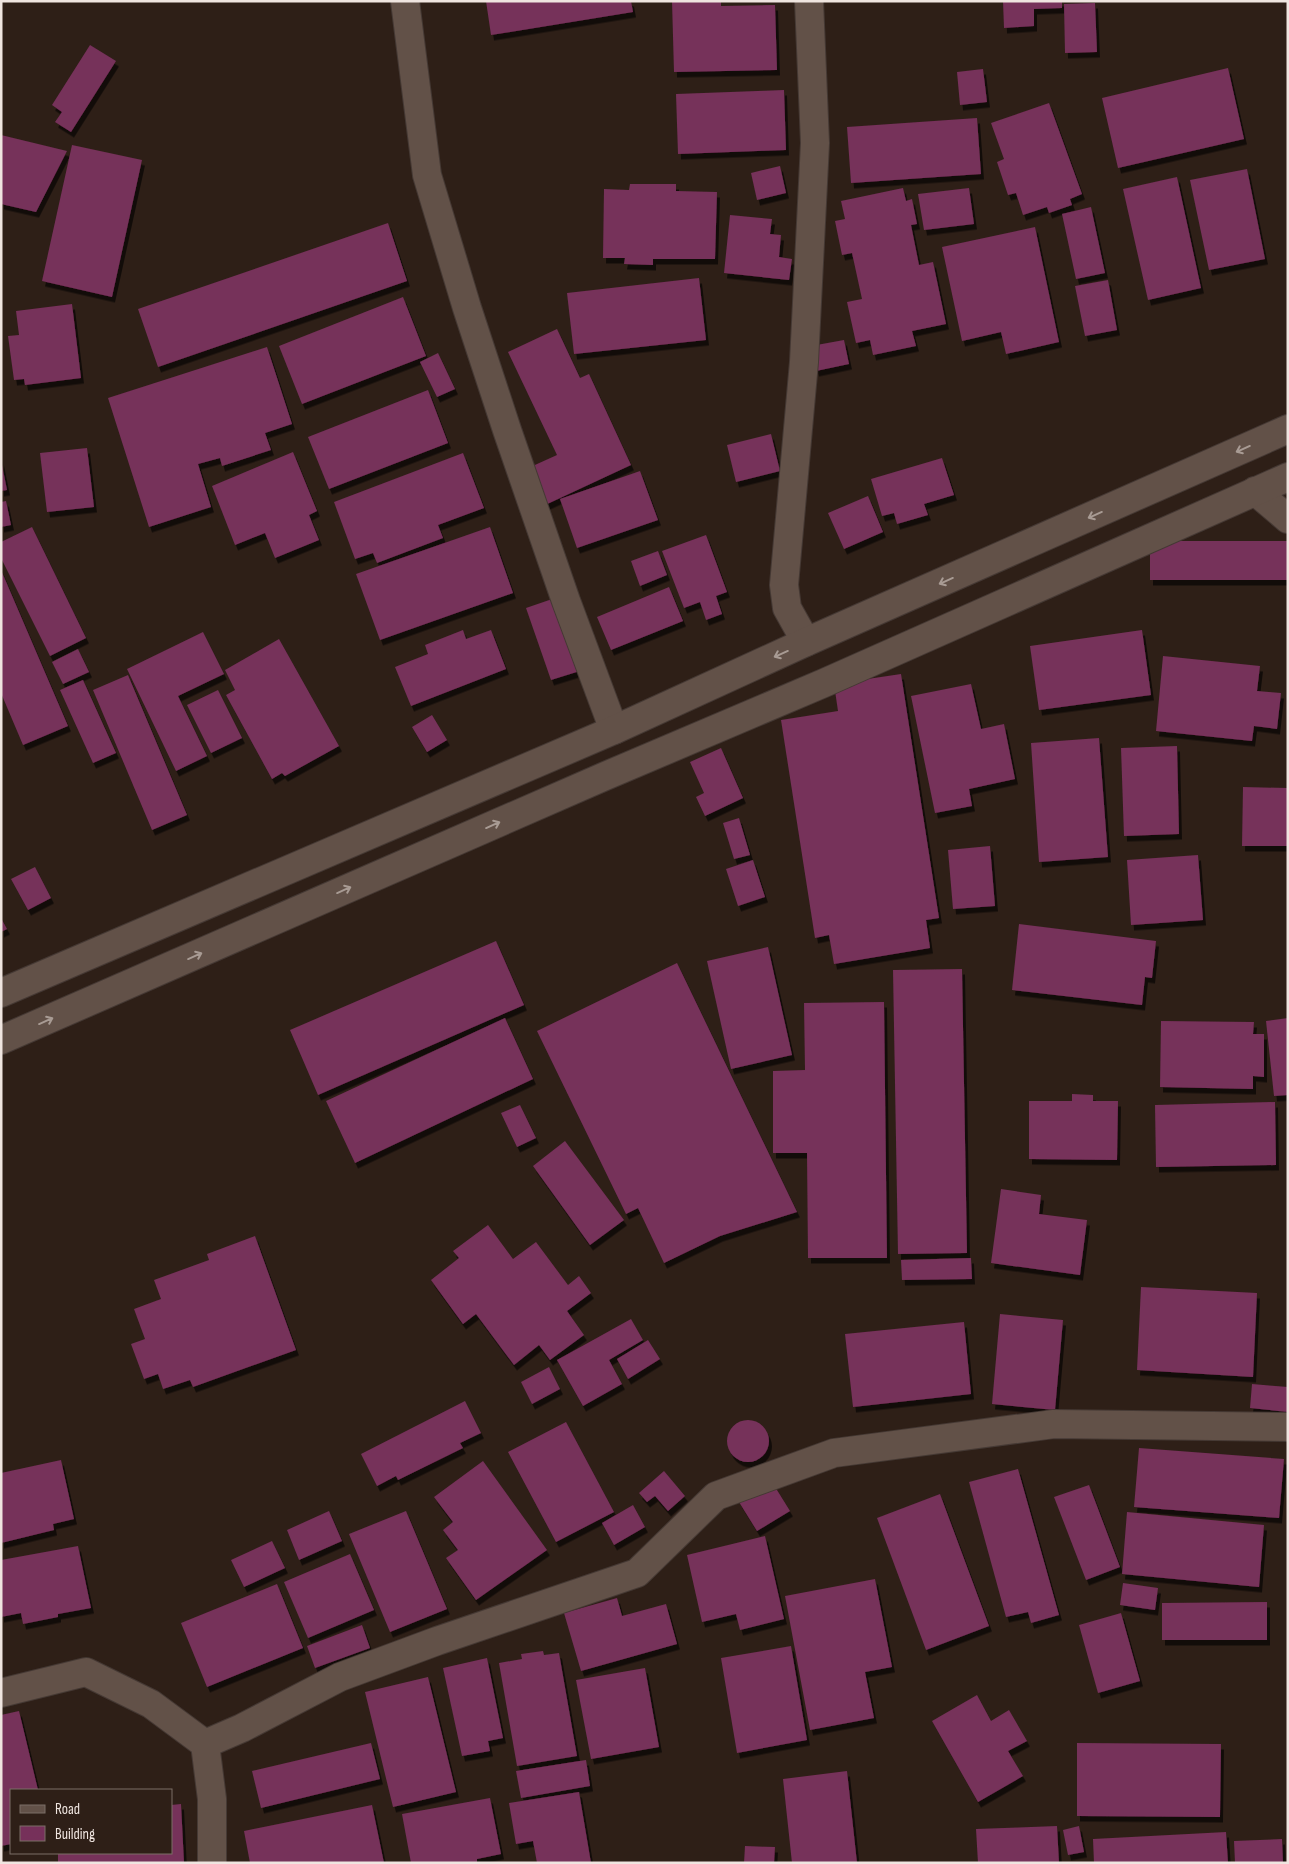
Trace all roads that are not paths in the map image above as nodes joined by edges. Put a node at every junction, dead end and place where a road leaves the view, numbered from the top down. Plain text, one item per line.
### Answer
1 (405, 1) edge
2 (809, 1) edge
3 (1288, 429) edge
4 (1288, 477) edge
5 (1255, 491) junction
6 (1288, 518) edge
7 (806, 642) junction
8 (614, 730) junction
9 (1, 993) edge
10 (1, 1040) edge
11 (1288, 1427) edge
12 (1, 1693) edge
13 (205, 1744) junction
14 (212, 1863) edge

1 - 8 street
2 - 7 street
3 -> 7 street
4 - 5 street
5 - 6 street
10 -> 5 street
7 -> 8 street
8 - 9 street
11 - 13 street
12 - 13 street
13 - 14 street

